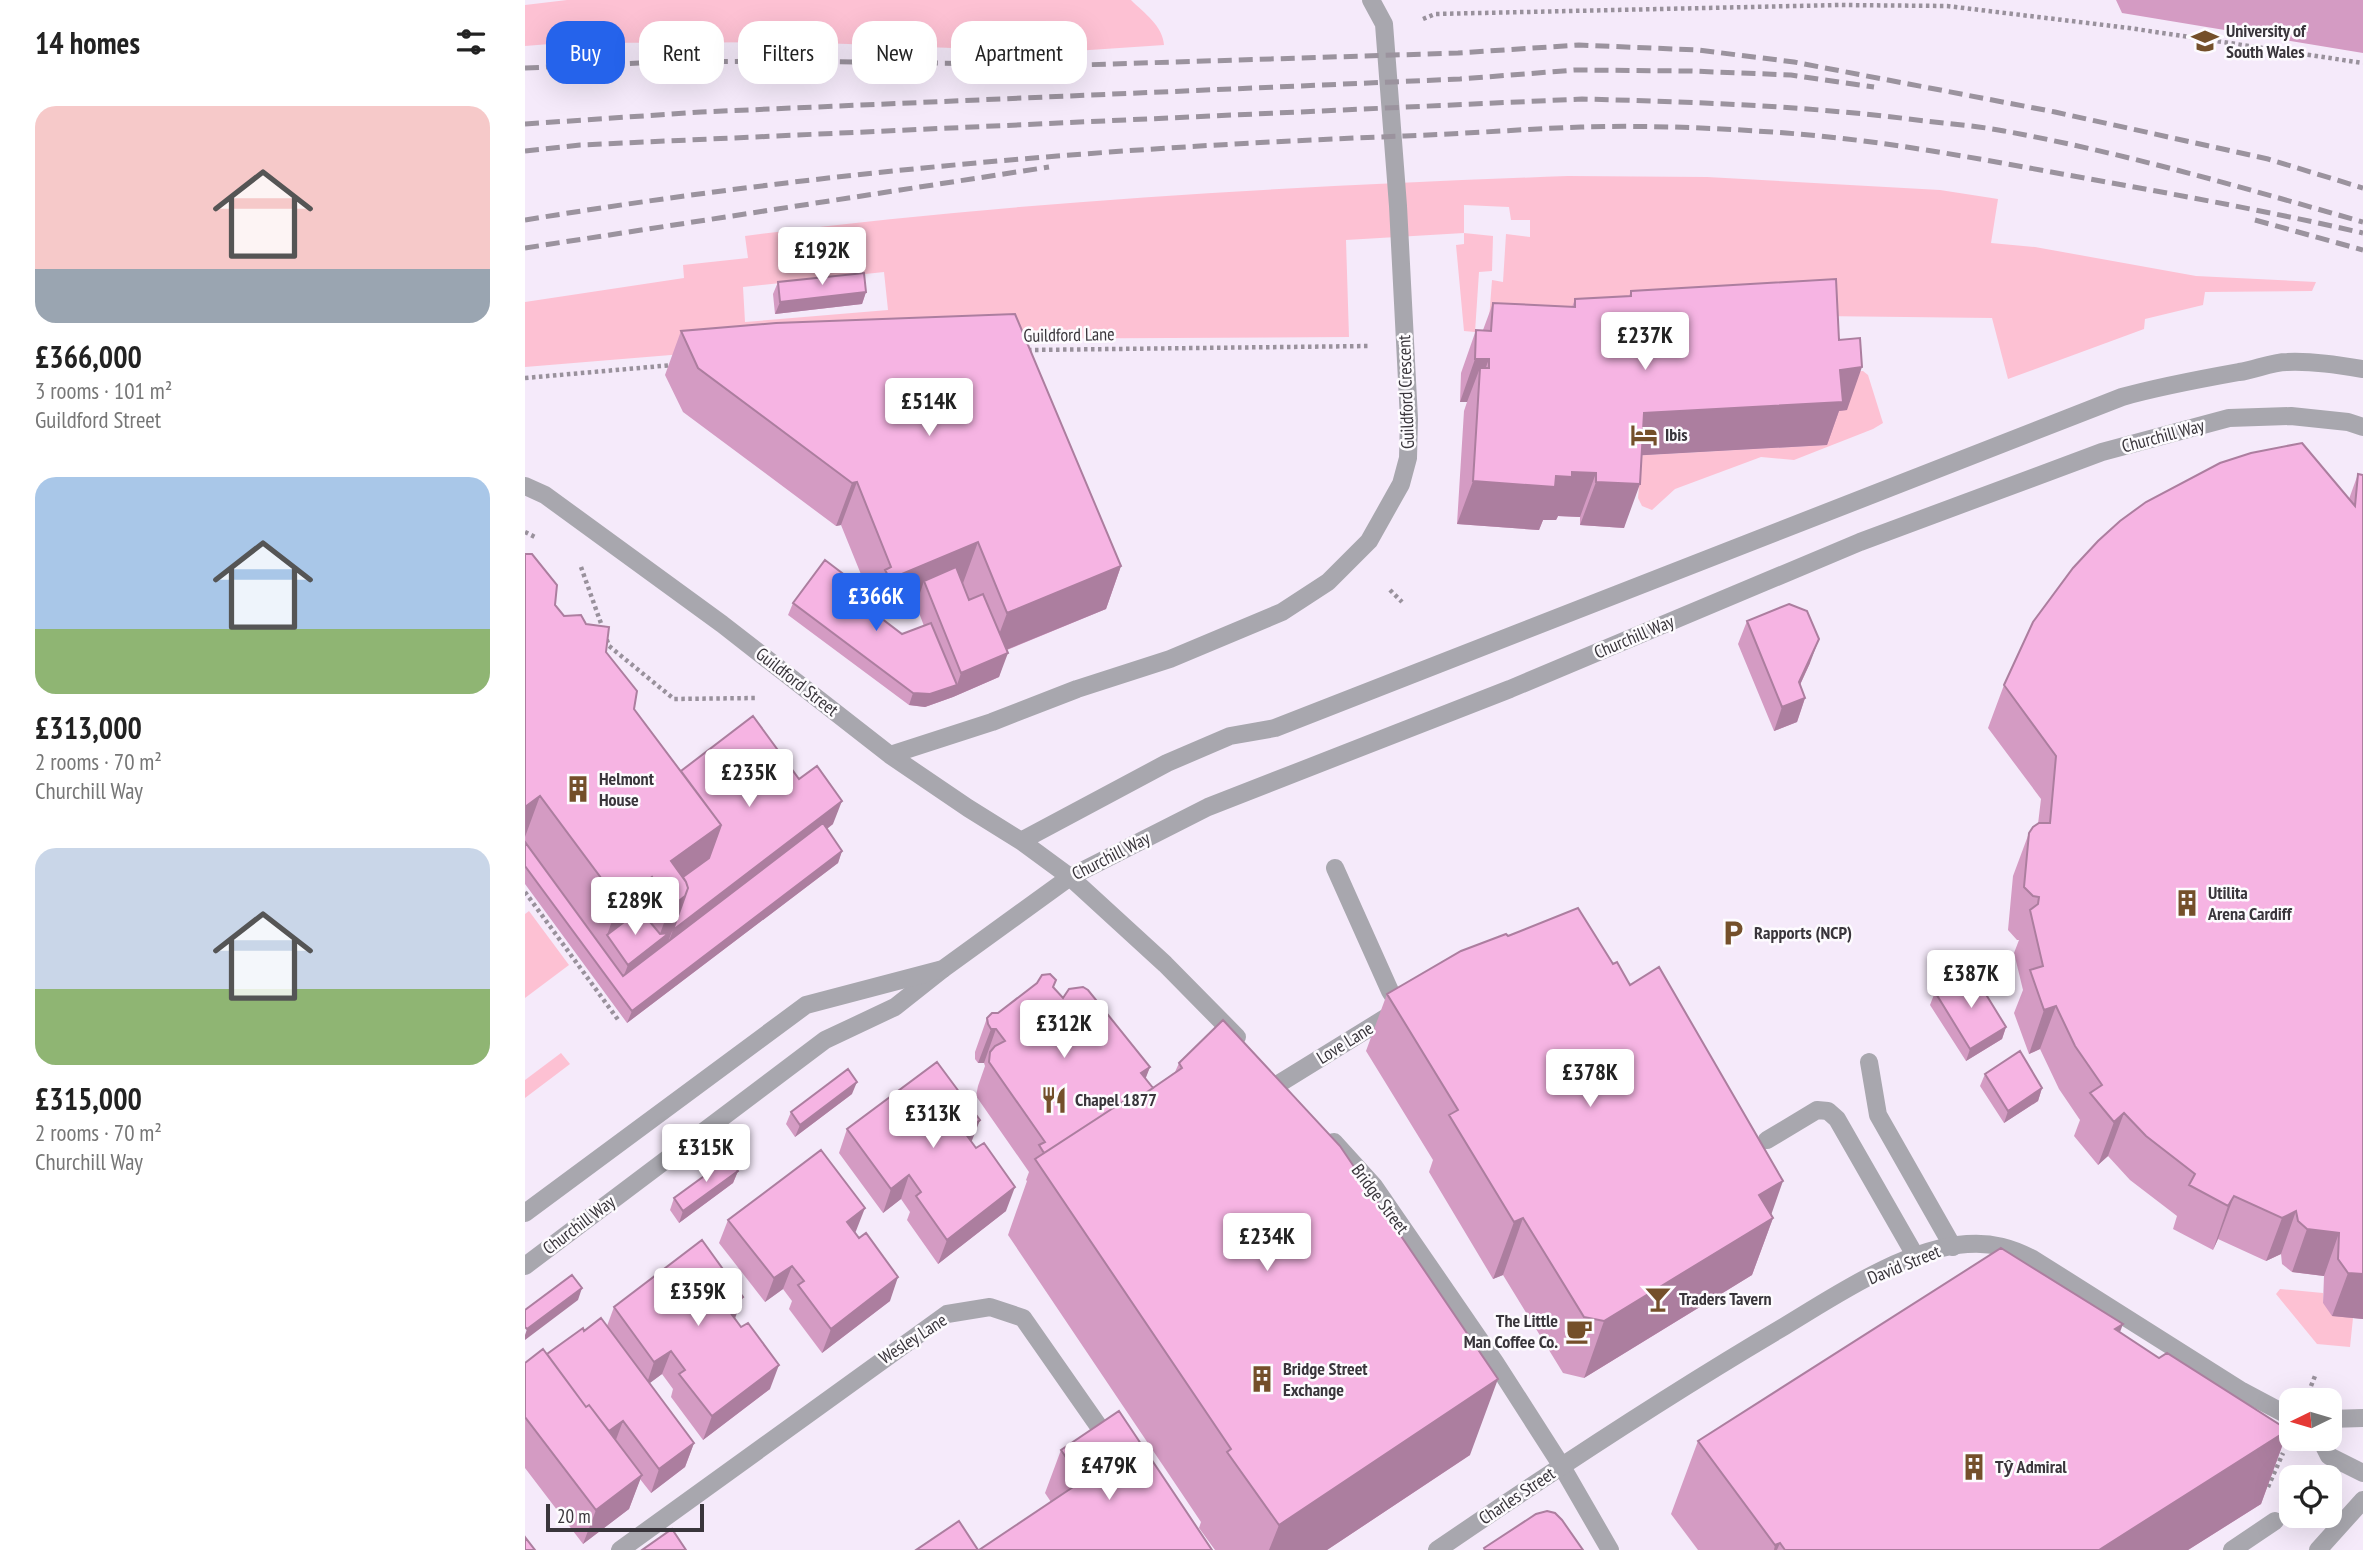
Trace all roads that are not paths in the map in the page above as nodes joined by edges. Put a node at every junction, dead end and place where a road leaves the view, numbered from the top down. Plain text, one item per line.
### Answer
1 (1371, 0) edge
2 (2363, 369) edge
3 (2363, 427) edge
4 (525, 486) edge
5 (890, 755) junction
6 (1021, 841) junction
7 (1335, 868) dead end
8 (1070, 877) junction
9 (943, 969) junction
10 (1420, 998) edge
11 (1401, 1008) junction
12 (1246, 1047) edge
13 (1870, 1062) dead end
14 (1280, 1083) edge
15 (1317, 1124) edge
16 (1767, 1140) dead end
17 (525, 1213) edge
18 (1953, 1247) junction
19 (1916, 1257) junction
20 (525, 1266) edge
21 (2279, 1411) edge
22 (2363, 1418) edge
23 (2342, 1419) edge
24 (2327, 1451) edge
25 (1123, 1461) edge
26 (1562, 1465) junction
27 (2363, 1473) edge
28 (2363, 1500) edge
29 (2275, 1521) dead end
30 (620, 1550) edge
31 (1437, 1550) edge
32 (1610, 1550) edge
33 (2232, 1550) edge
34 (2318, 1550) edge

1 - 5 street, Guildford Crescent
2 - 6 street
3 - 8 street, Churchill Way
4 - 5 street, Guildford Street
5 - 6 street, Guildford Street
6 - 8 street, Guildford Street
7 - 11 street
8 - 9 street, Churchill Way
8 - 12 street
9 - 17 street, Churchill Way
9 - 20 street, Churchill Way
10 - 11 street, Love Lane
11 - 14 street, Love Lane
13 - 18 street
15 - 26 street, Bridge Street
16 - 19 street
18 - 19 street, David Street
18 - 21 street, David Street
19 - 26 street, David Street
22 - 23 street
24 - 27 street
25 - 30 street, Wesley Lane
26 - 31 street, Charles Street
26 - 32 street, Bridge Street
28 - 34 street
29 - 33 street

